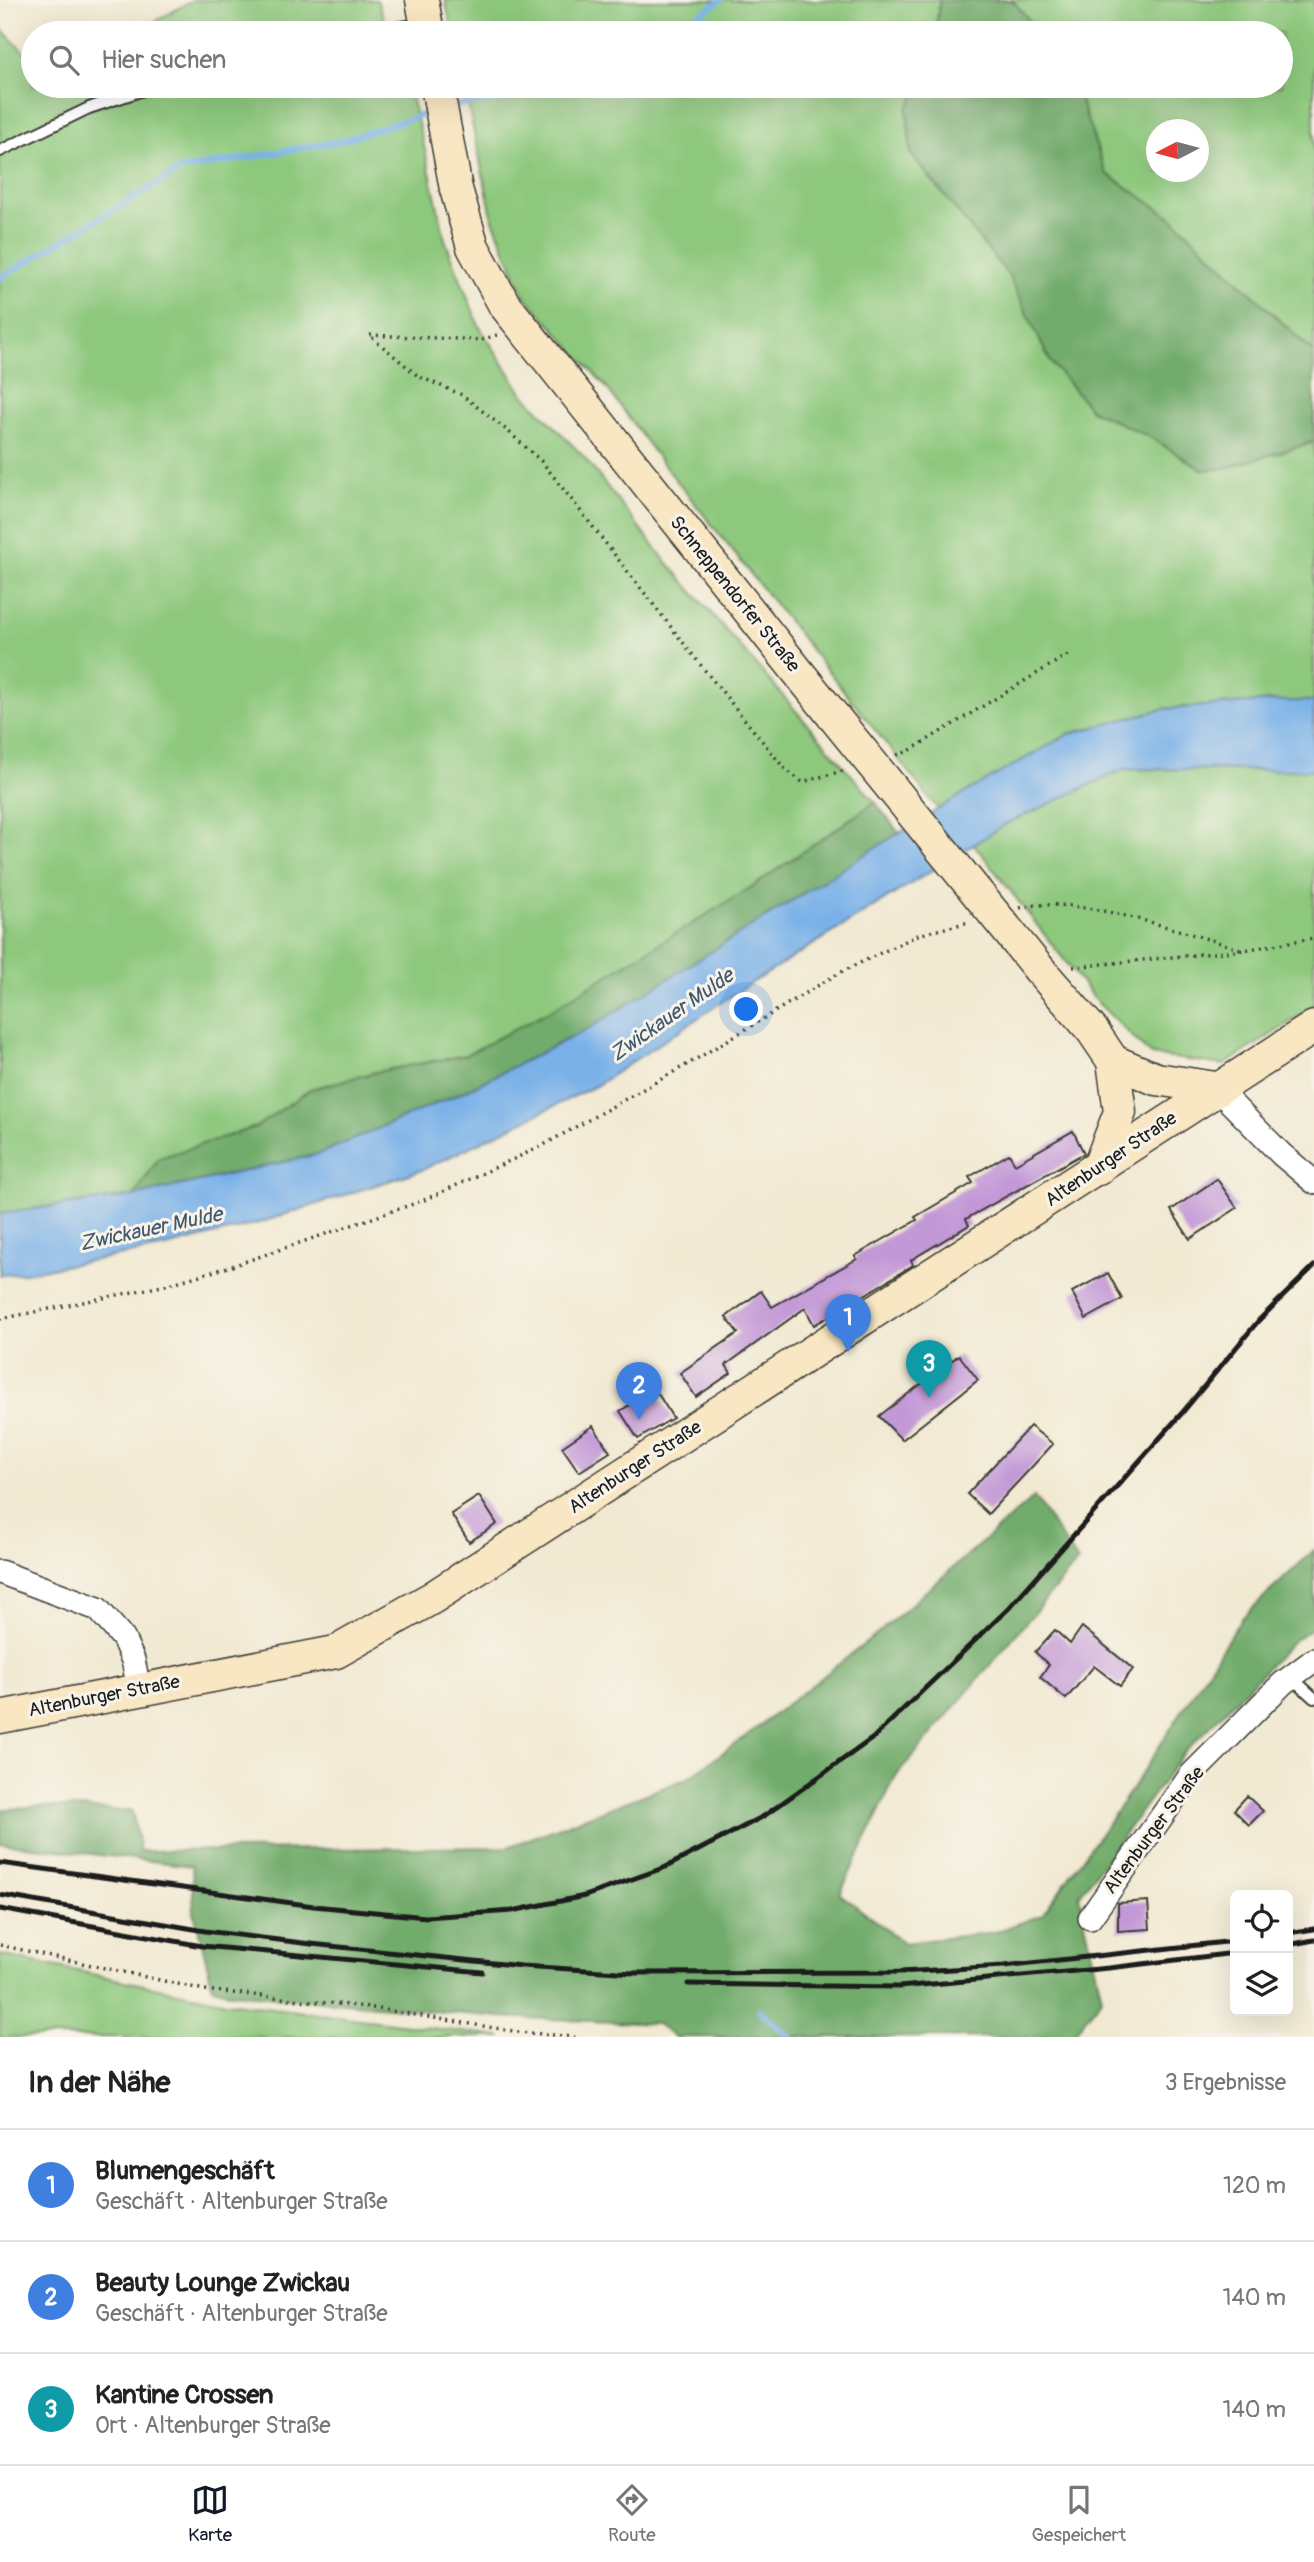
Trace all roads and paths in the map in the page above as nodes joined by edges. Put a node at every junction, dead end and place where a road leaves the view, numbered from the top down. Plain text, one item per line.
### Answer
1 (119, 98) edge
2 (439, 98) edge
3 (0, 151) edge
4 (522, 327) junction
5 (1069, 654) dead end
6 (885, 758) dead end
7 (849, 768) dead end
8 (1034, 904) dead end
9 (918, 935) dead end
10 (1314, 938) edge
11 (1244, 950) junction
12 (1040, 969) junction
13 (1314, 1027) edge
14 (1112, 1061) junction
15 (1216, 1088) junction
16 (1098, 1169) junction
17 (1314, 1182) edge
18 (0, 1319) edge
19 (0, 1572) edge
20 (1314, 1660) edge
21 (1291, 1677) junction
22 (139, 1688) junction
23 (1314, 1698) edge
24 (0, 1717) edge
25 (1090, 1918) dead end
26 (0, 1945) edge
27 (576, 2037) edge

1 - 3 lane
2 - 4 street, Schneppendorfer Straße
4 - 7 path
4 - 12 street, Schneppendorfer Straße, bridge
5 - 6 path
8 - 11 path
9 - 18 path
10 - 11 path
11 - 12 path
12 - 14 street, Schneppendorfer Straße
13 - 15 street, Altenburger Straße
14 - 15 street
14 - 16 street, Schneppendorfer Straße
15 - 16 street, Altenburger Straße
15 - 17 street
16 - 22 street, Altenburger Straße
19 - 22 street
20 - 21 street, Altenburger Straße
21 - 23 lane
21 - 25 street, Altenburger Straße
22 - 24 street, Altenburger Straße
26 - 27 path

